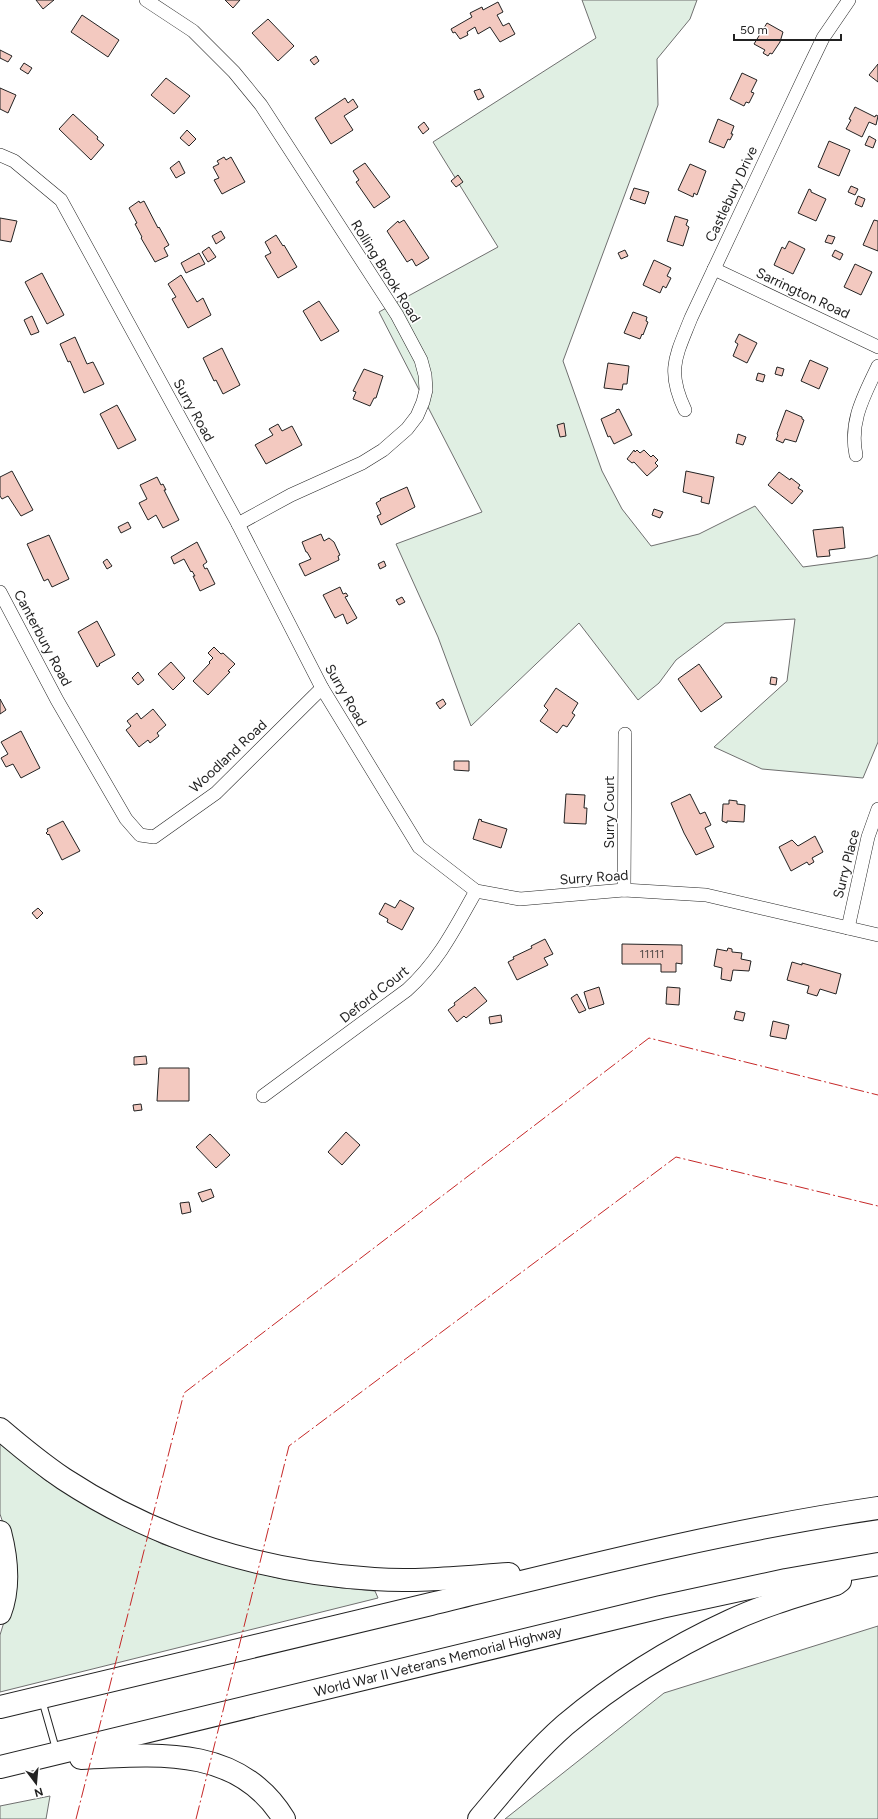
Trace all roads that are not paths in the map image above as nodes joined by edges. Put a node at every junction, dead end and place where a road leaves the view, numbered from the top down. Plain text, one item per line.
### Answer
1 (146, 0) edge
2 (849, 0) edge
3 (0, 156) edge
4 (714, 269) junction
5 (878, 347) edge
6 (878, 366) edge
7 (685, 410) dead end
8 (856, 455) dead end
9 (238, 524) junction
10 (0, 592) edge
11 (322, 688) junction
12 (57, 700) joint
13 (625, 734) dead end
14 (878, 809) edge
15 (624, 890) junction
16 (476, 891) junction
17 (848, 928) junction
18 (878, 935) edge
19 (263, 1096) dead end
20 (0, 1429) edge
21 (878, 1508) edge
22 (0, 1532) edge
23 (869, 1566) edge
24 (568, 1571) junction
25 (0, 1613) edge
26 (41, 1697) junction
27 (0, 1707) edge
28 (58, 1754) junction
29 (24, 1762) junction
30 (0, 1767) edge
31 (284, 1819) edge
32 (479, 1819) edge

1 - 9 street, Rolling Brook Road
2 - 4 street, Castlebury Drive
3 - 9 street, Surry Road
4 - 5 street, Sarrington Road
4 - 7 street, Castlebury Drive
6 - 8 street
9 - 11 street, Surry Road
10 - 12 street, Canterbury Road
11 - 12 street, Woodland Road
11 - 16 street, Surry Road
13 - 15 street, Surry Court
14 - 17 street, Surry Place
15 - 16 street, Surry Road
15 - 17 street, Surry Road
16 - 19 street, Deford Court
17 - 18 street, Surry Road
20 - 24 highway
21 - 24 highway
22 - 25 highway
23 - 28 highway, World War II Veterans Memorial Highway
23 - 32 highway
24 - 26 highway
26 - 27 highway
26 - 28 lane
28 - 29 highway, World War II Veterans Memorial Highway
29 - 30 highway, World War II Veterans Memorial Highway
29 - 31 highway

